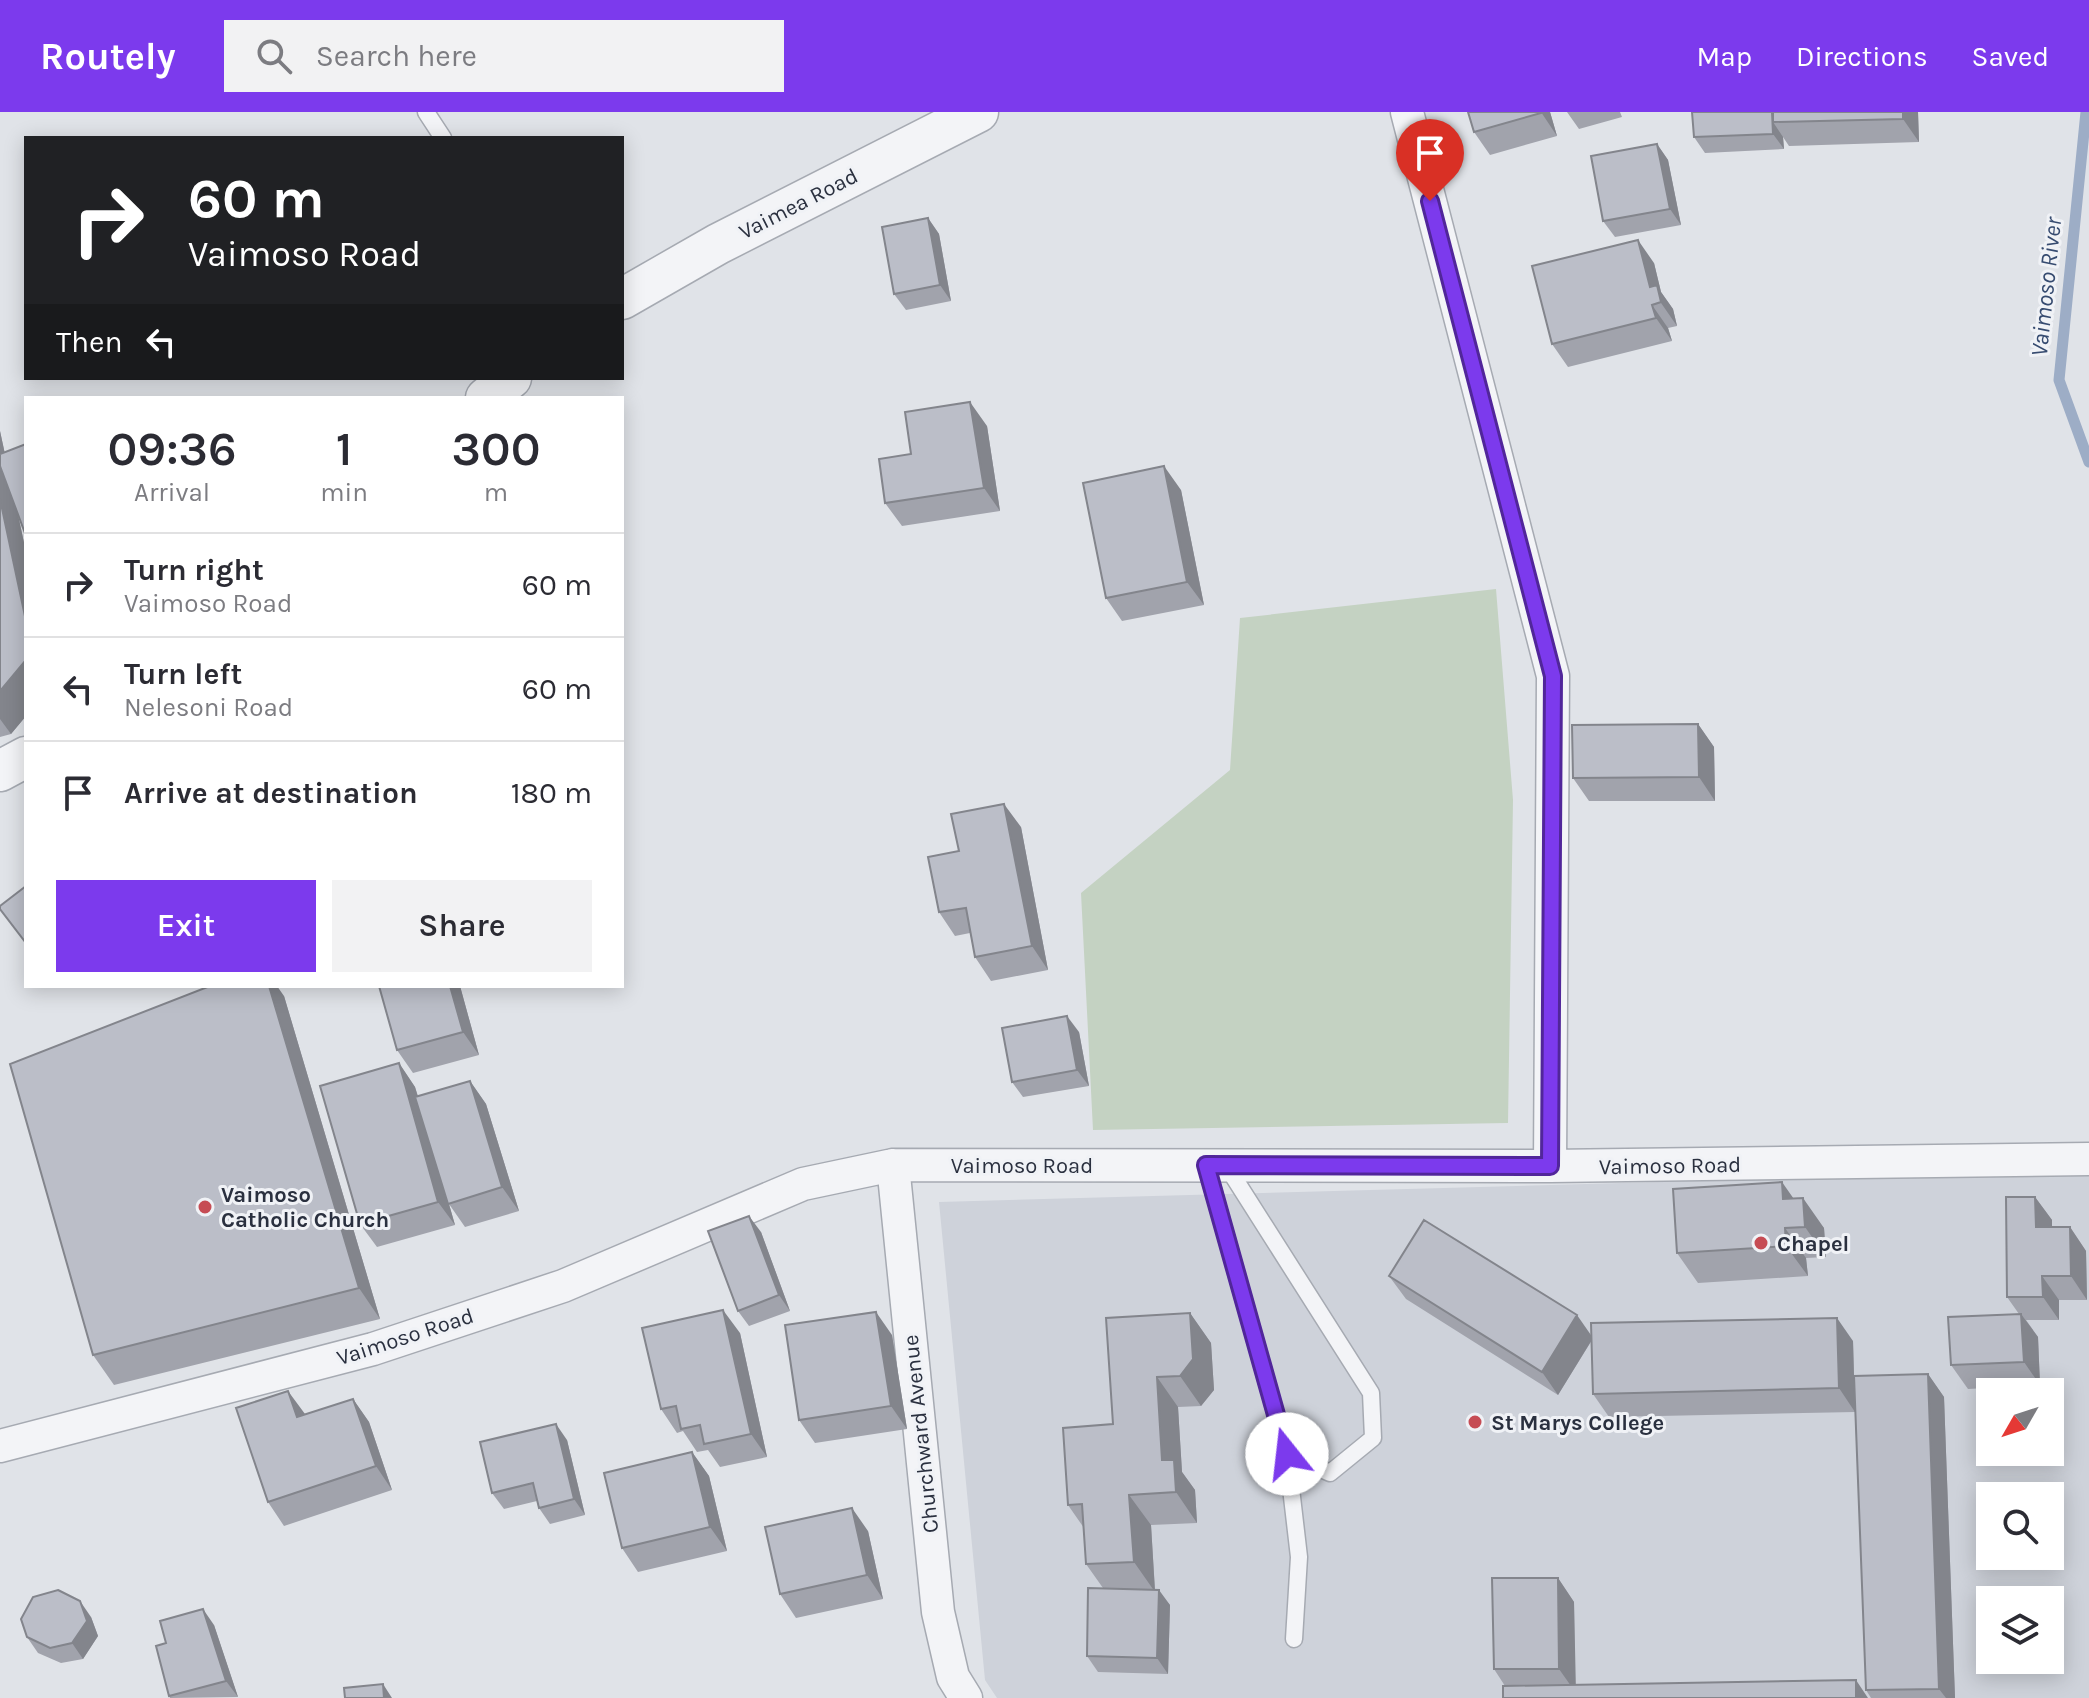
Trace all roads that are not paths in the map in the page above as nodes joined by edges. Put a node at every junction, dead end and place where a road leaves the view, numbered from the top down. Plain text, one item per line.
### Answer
1 (426, 112) edge
2 (978, 112) edge
3 (1407, 112) edge
4 (442, 136) edge
5 (624, 298) edge
6 (508, 380) edge
7 (488, 396) edge
8 (24, 758) edge
9 (0, 771) edge
10 (2089, 1159) edge
11 (893, 1165) junction
12 (1216, 1165) junction
13 (1550, 1166) junction
14 (0, 1446) edge
15 (1287, 1454) junction
16 (1294, 1639) dead end
17 (966, 1698) edge

1 - 4 lane
2 - 5 street, Vaimea Road
3 - 13 street
6 - 7 street
8 - 9 street
10 - 13 street, Vaimoso Road
11 - 12 street, Vaimoso Road
11 - 14 street, Vaimoso Road
11 - 17 street, Churchward Avenue
12 - 13 street, Vaimoso Road
12 - 15 lane
12 - 15 lane
15 - 16 lane

